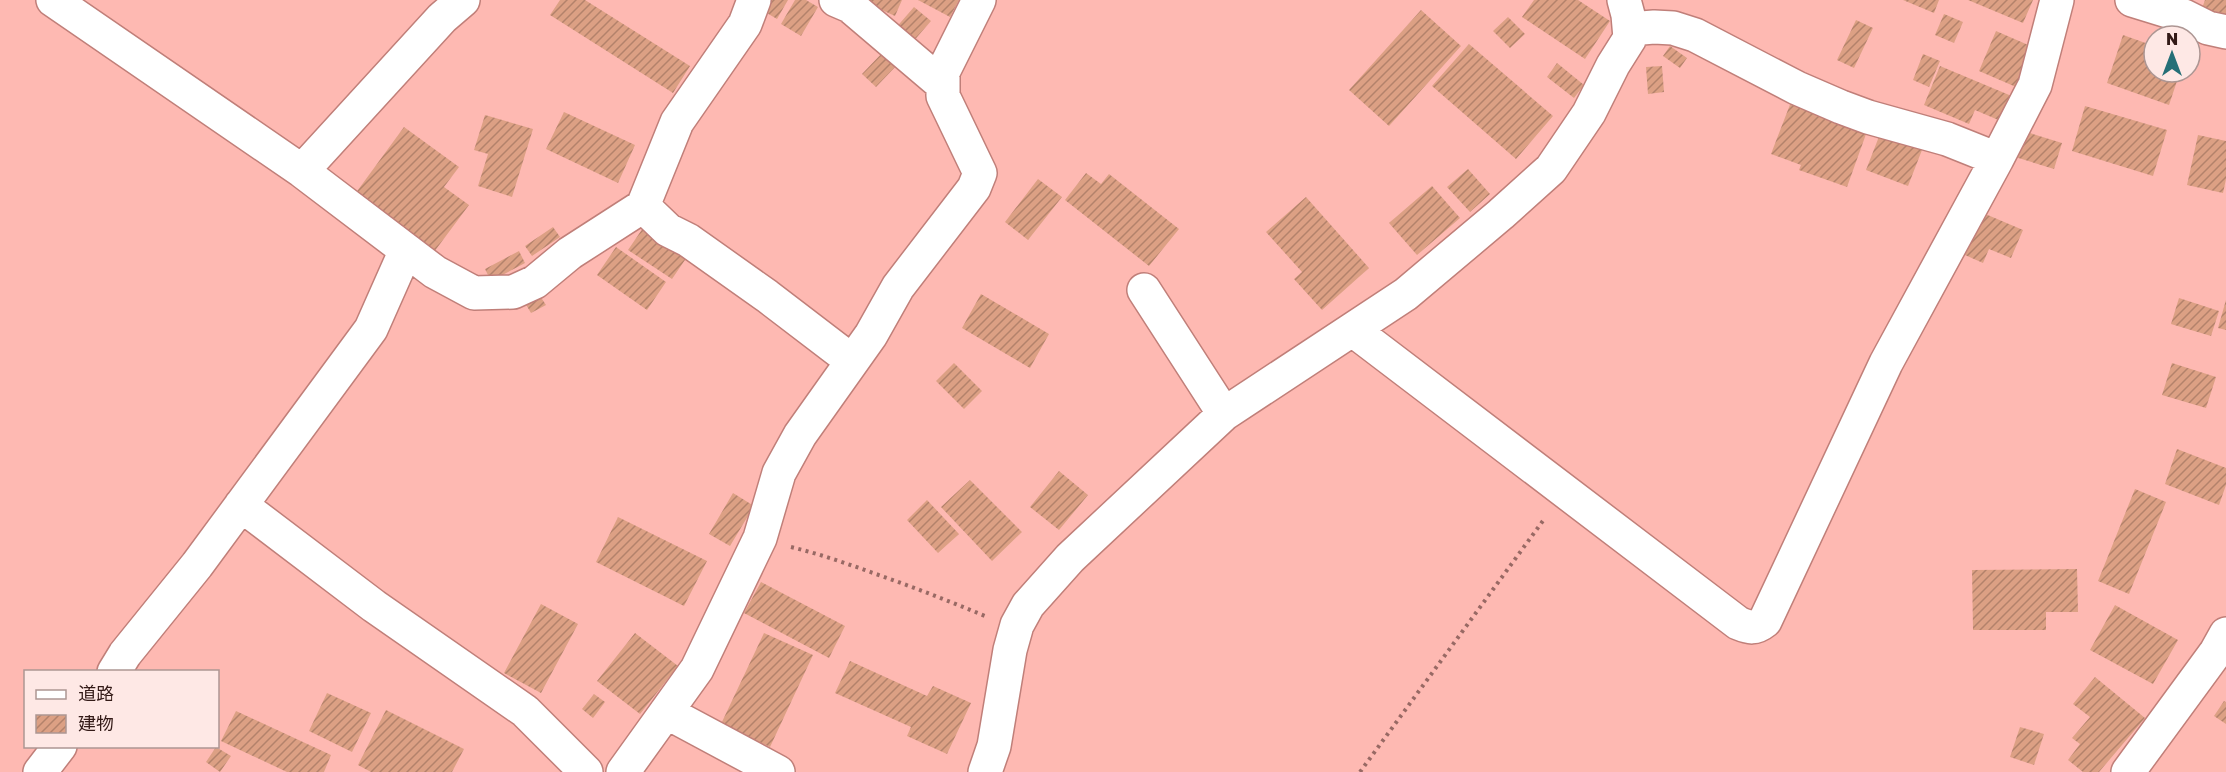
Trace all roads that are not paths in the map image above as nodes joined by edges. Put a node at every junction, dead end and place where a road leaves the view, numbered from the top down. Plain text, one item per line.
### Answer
1 (52, 0) edge
2 (463, 0) edge
3 (754, 0) edge
4 (836, 0) edge
5 (979, 0) edge
6 (2057, 0) edge
7 (2132, 0) edge
8 (1627, 14) edge
9 (2226, 32) edge
10 (943, 85) junction
11 (1998, 159) junction
12 (302, 171) junction
13 (643, 206) junction
14 (406, 250) junction
15 (1144, 290) dead end
16 (1353, 330) junction
17 (852, 361) junction
18 (1224, 414) junction
19 (241, 505) junction
20 (2223, 647) edge
21 (115, 670) edge
22 (666, 712) junction
23 (586, 772) edge
24 (623, 772) edge
25 (778, 772) edge
26 (985, 772) edge
27 (2128, 772) edge

1 - 12 street
2 - 12 street
3 - 13 street
4 - 10 street
5 - 10 street
6 - 11 street
7 - 9 street
8 - 11 street
8 - 16 street
10 - 17 street
11 - 16 street
12 - 14 street
13 - 14 street
13 - 17 street
14 - 19 street
15 - 18 street
16 - 18 street
17 - 22 street
18 - 26 street
19 - 21 street
19 - 23 street
20 - 27 street
22 - 24 street
22 - 25 street

